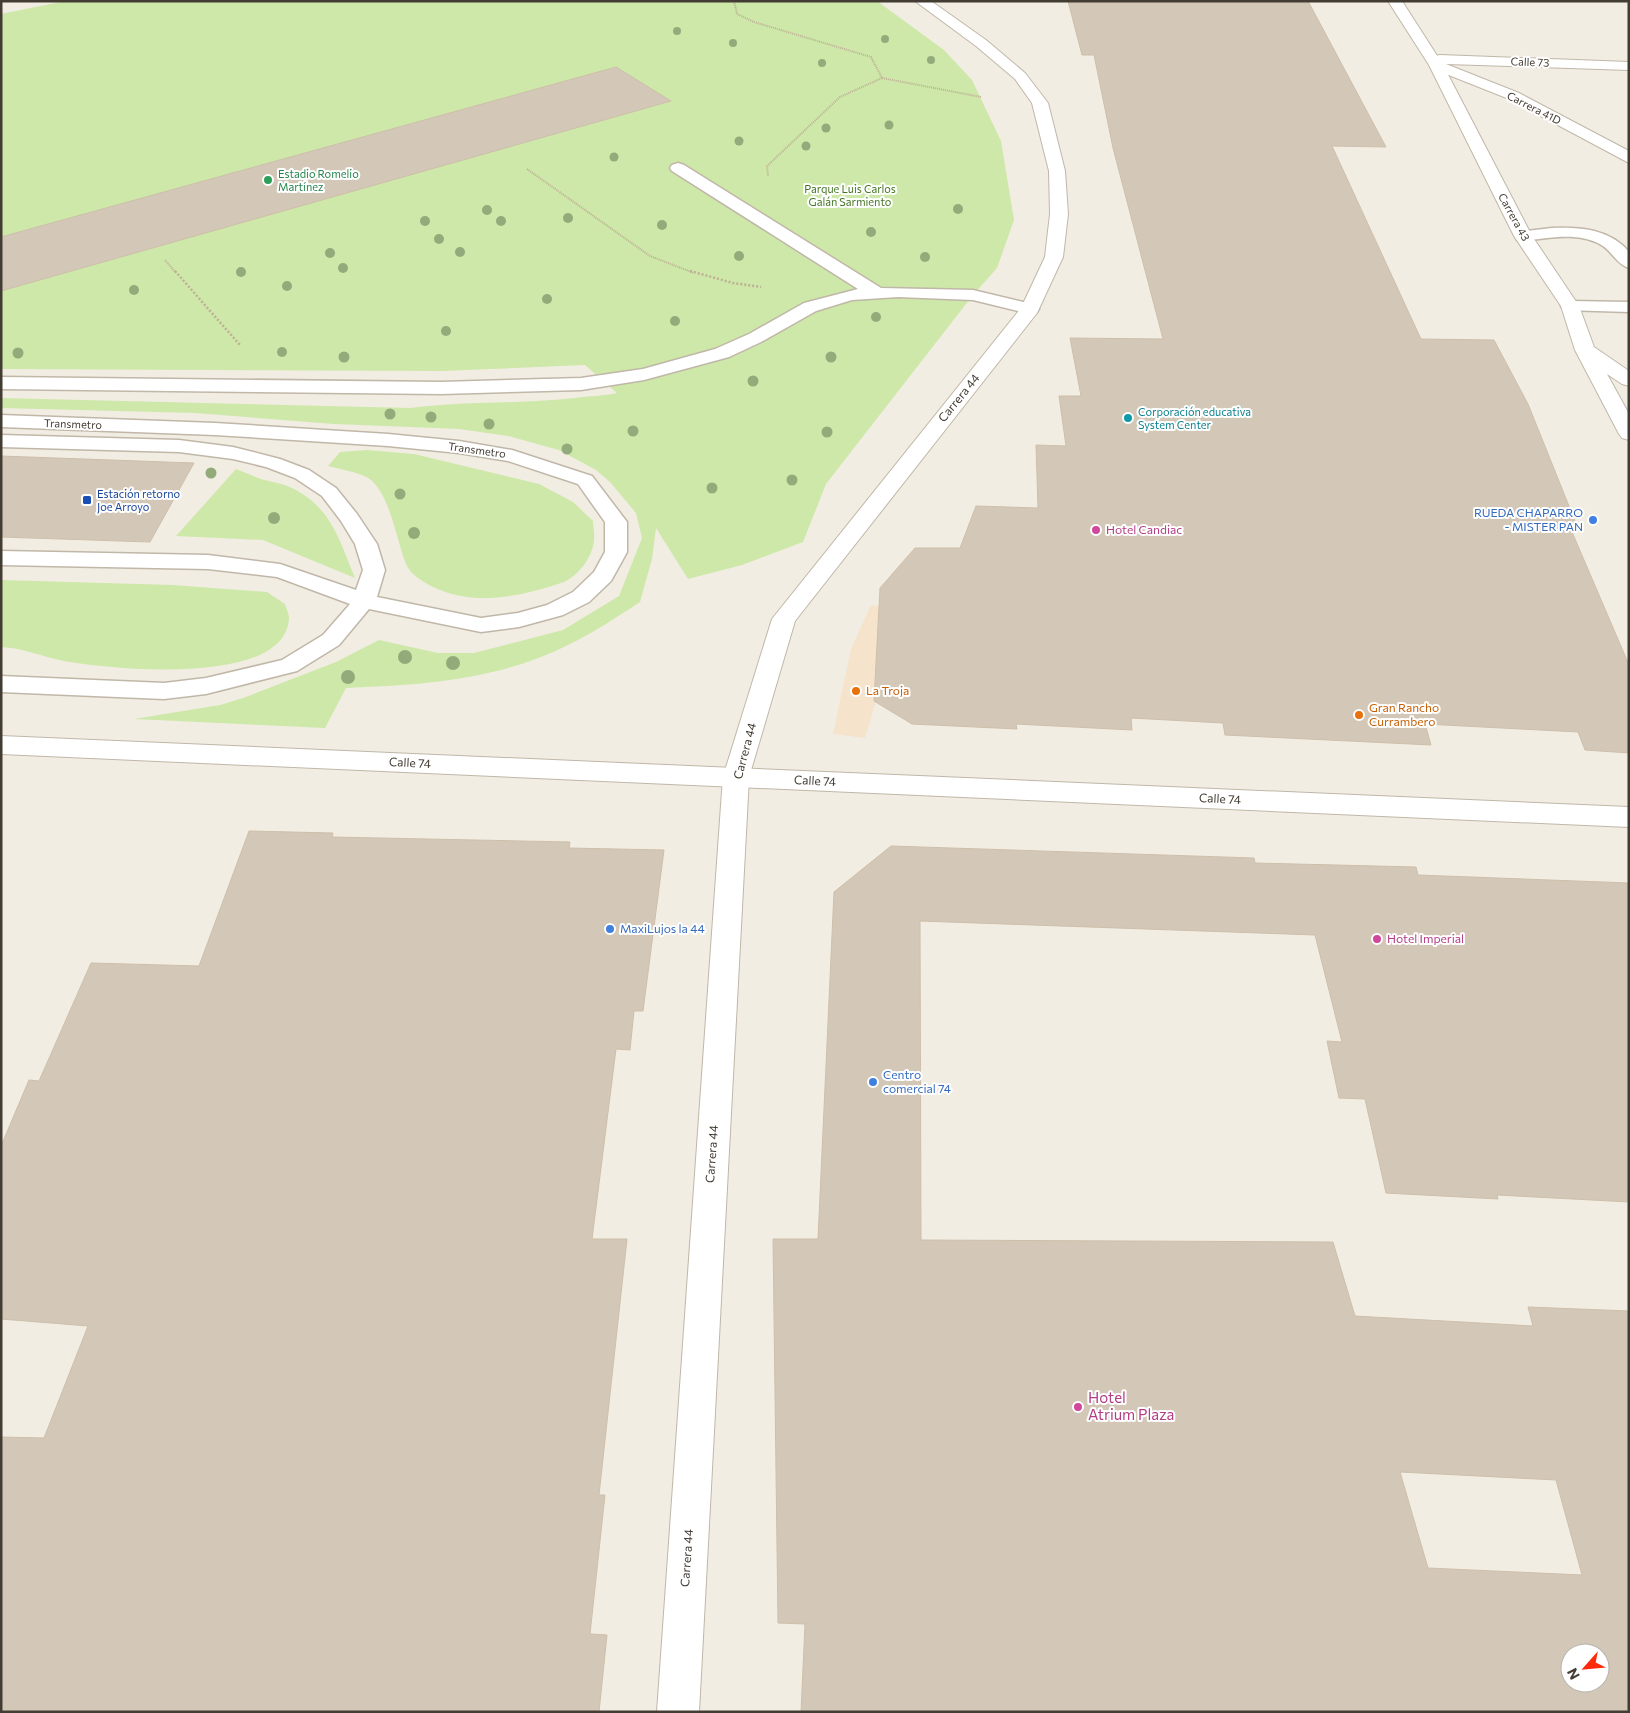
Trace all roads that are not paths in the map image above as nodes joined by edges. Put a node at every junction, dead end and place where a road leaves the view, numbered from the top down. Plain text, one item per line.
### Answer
1 (922, 1) edge
2 (1395, 1) edge
3 (1434, 62) junction
4 (1629, 66) edge
5 (1629, 158) edge
6 (678, 168) dead end
7 (1523, 236) junction
8 (1629, 262) edge
9 (875, 292) junction
10 (1570, 306) junction
11 (1629, 307) edge
12 (1030, 309) junction
13 (1585, 350) junction
14 (1629, 380) edge
15 (1, 383) edge
16 (1, 421) edge
17 (1629, 434) edge
18 (1, 441) edge
19 (1, 558) edge
20 (364, 601) junction
21 (1, 684) edge
22 (1, 745) edge
23 (736, 777) junction
24 (1629, 817) edge
25 (678, 1712) edge

1 - 12 street, Carrera 44
2 - 3 street, Carrera 43
3 - 4 street, Calle 73
3 - 5 street, Carrera 41D
3 - 7 street, Carrera 43
6 - 9 lane
7 - 8 lane
7 - 10 street, Carrera 43
9 - 12 lane
9 - 15 lane
10 - 11 lane
10 - 13 street, Carrera 43
12 - 23 street, Carrera 44
13 - 14 street
13 - 17 street, Carrera 43
16 - 20 lane, Transmetro
18 - 20 lane, Transmetro
19 - 20 lane, Transmetro
20 - 21 lane, Transmetro
22 - 23 street, Calle 74
23 - 24 street, Calle 74
23 - 25 street, Carrera 44

